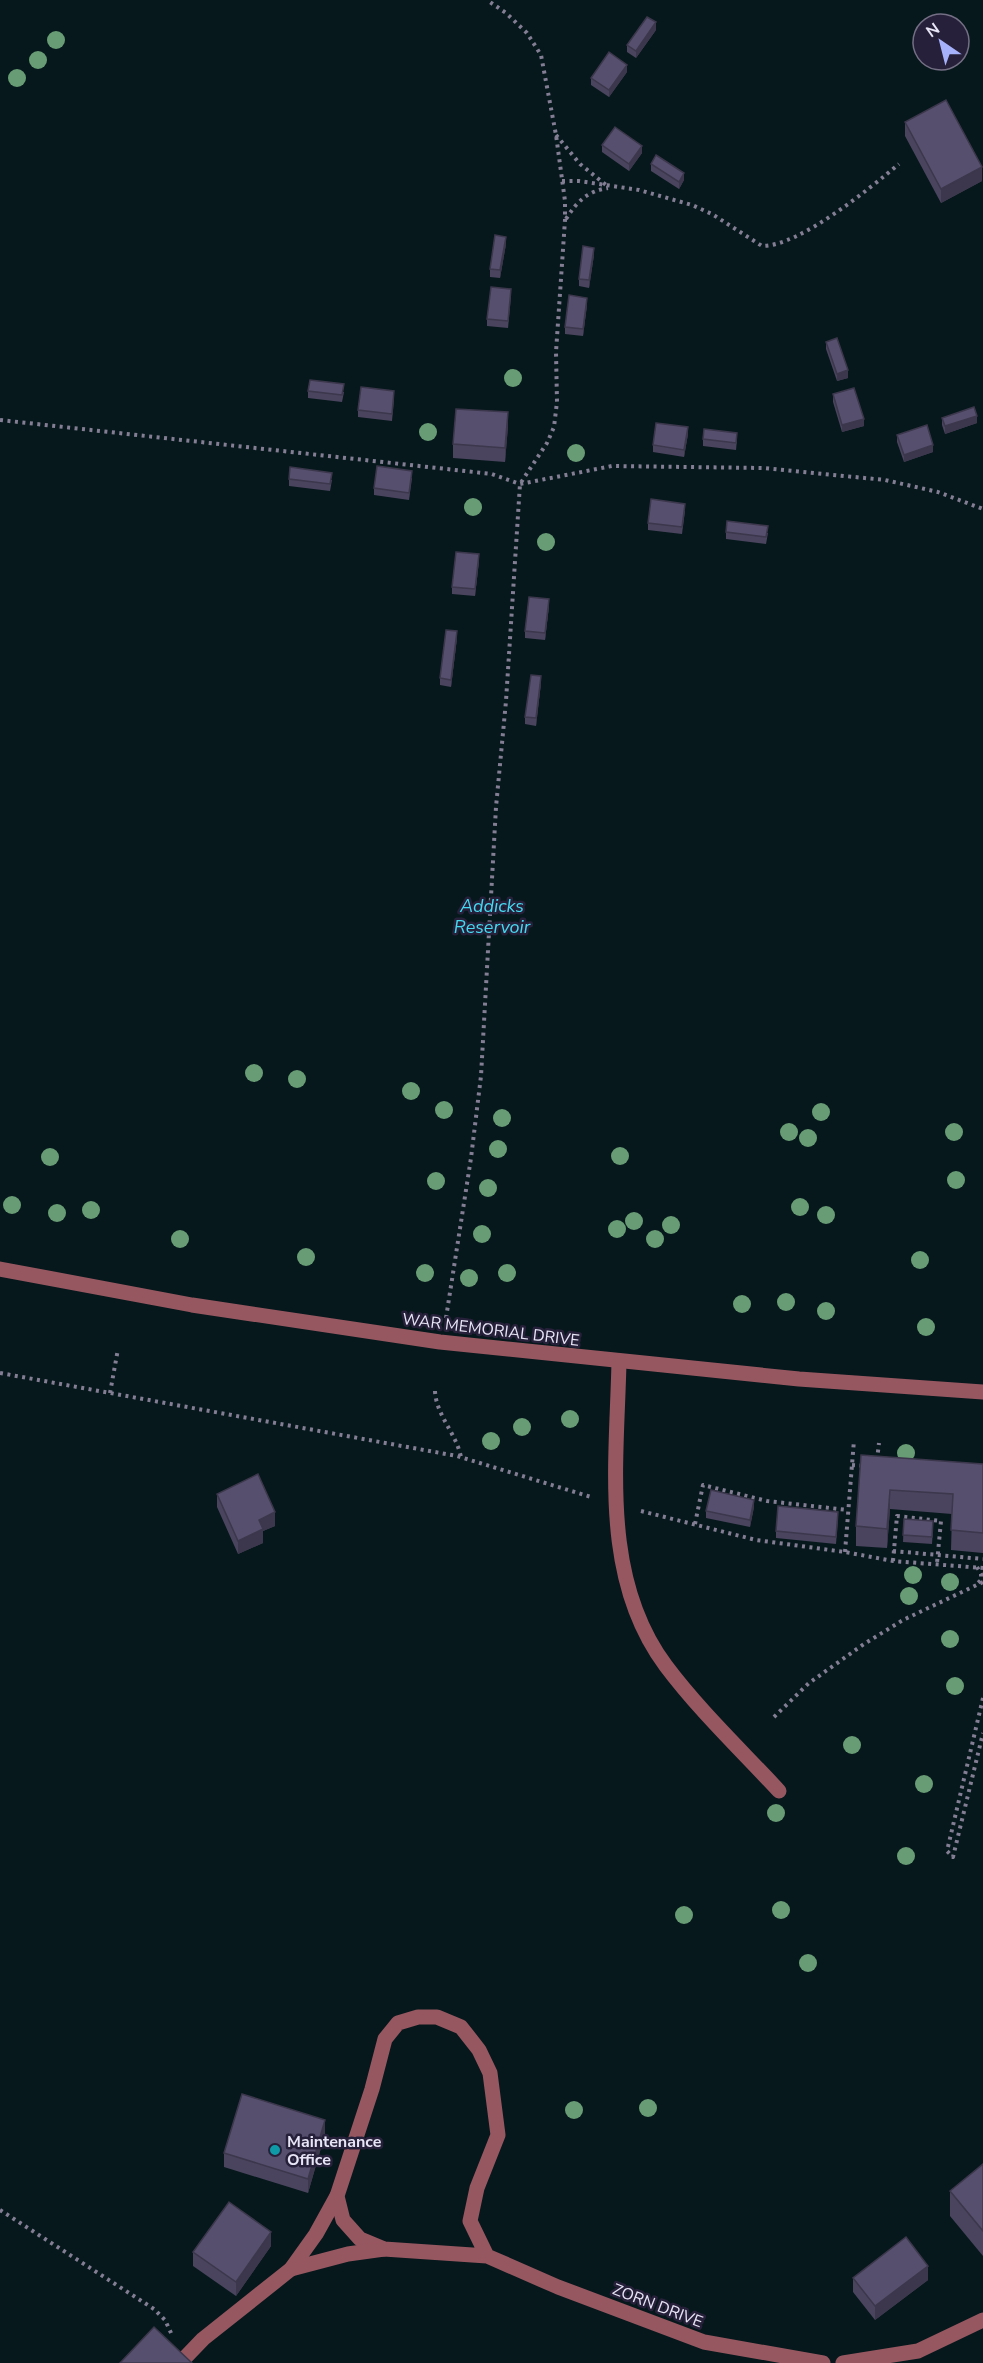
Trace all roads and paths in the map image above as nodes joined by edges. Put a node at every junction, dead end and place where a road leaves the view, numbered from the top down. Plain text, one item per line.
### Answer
1 (487, 0) edge
2 (556, 135) junction
3 (899, 164) dead end
4 (562, 181) junction
5 (612, 187) junction
6 (565, 220) junction
7 (0, 420) edge
8 (520, 484) junction
9 (983, 509) edge
10 (0, 1269) edge
11 (446, 1319) dead end
12 (118, 1349) dead end
13 (619, 1361) junction
14 (0, 1373) edge
15 (435, 1391) dead end
16 (983, 1392) edge
17 (110, 1393) junction
18 (854, 1440) dead end
19 (879, 1443) dead end
20 (461, 1456) junction
21 (852, 1465) junction
22 (616, 1504) junction
23 (848, 1510) junction
24 (695, 1524) junction
25 (844, 1551) junction
26 (893, 1551) junction
27 (938, 1555) junction
28 (983, 1559) edge
29 (893, 1561) junction
30 (937, 1563) junction
31 (976, 1567) junction
32 (983, 1568) edge
33 (983, 1582) edge
34 (975, 1587) junction
35 (983, 1698) edge
36 (774, 1717) dead end
37 (983, 1733) edge
38 (778, 1791) dead end
39 (337, 2196) junction
40 (0, 2210) edge
41 (384, 2249) junction
42 (487, 2256) junction
43 (291, 2269) junction
44 (983, 2320) edge
45 (170, 2328) dead end
46 (180, 2363) edge
47 (823, 2363) edge
48 (843, 2363) edge

1 - 2 path
2 - 4 path
2 - 5 path
3 - 5 path
4 - 5 path
4 - 6 path
5 - 6 path
6 - 8 path
7 - 8 path
8 - 9 path
8 - 11 path
10 - 13 street, WAR MEMORIAL DRIVE
12 - 17 path
13 - 16 street, WAR MEMORIAL DRIVE
13 - 22 street
14 - 17 path
15 - 20 path
17 - 20 path
18 - 21 path
19 - 21 path
20 - 22 path
21 - 23 path
22 - 24 path
22 - 38 street
23 - 24 path
23 - 25 path
24 - 25 path
25 - 29 path
26 - 27 path
26 - 27 path
26 - 29 path
27 - 28 path
27 - 30 path
29 - 30 path
30 - 31 path
31 - 32 path
31 - 34 path
33 - 34 path
34 - 36 path
35 - 37 path
39 - 41 street, ZORN DRIVE
39 - 42 street
39 - 43 street
40 - 45 path
41 - 42 street, ZORN DRIVE
41 - 43 street
42 - 47 street, ZORN DRIVE
43 - 46 street
44 - 48 street

